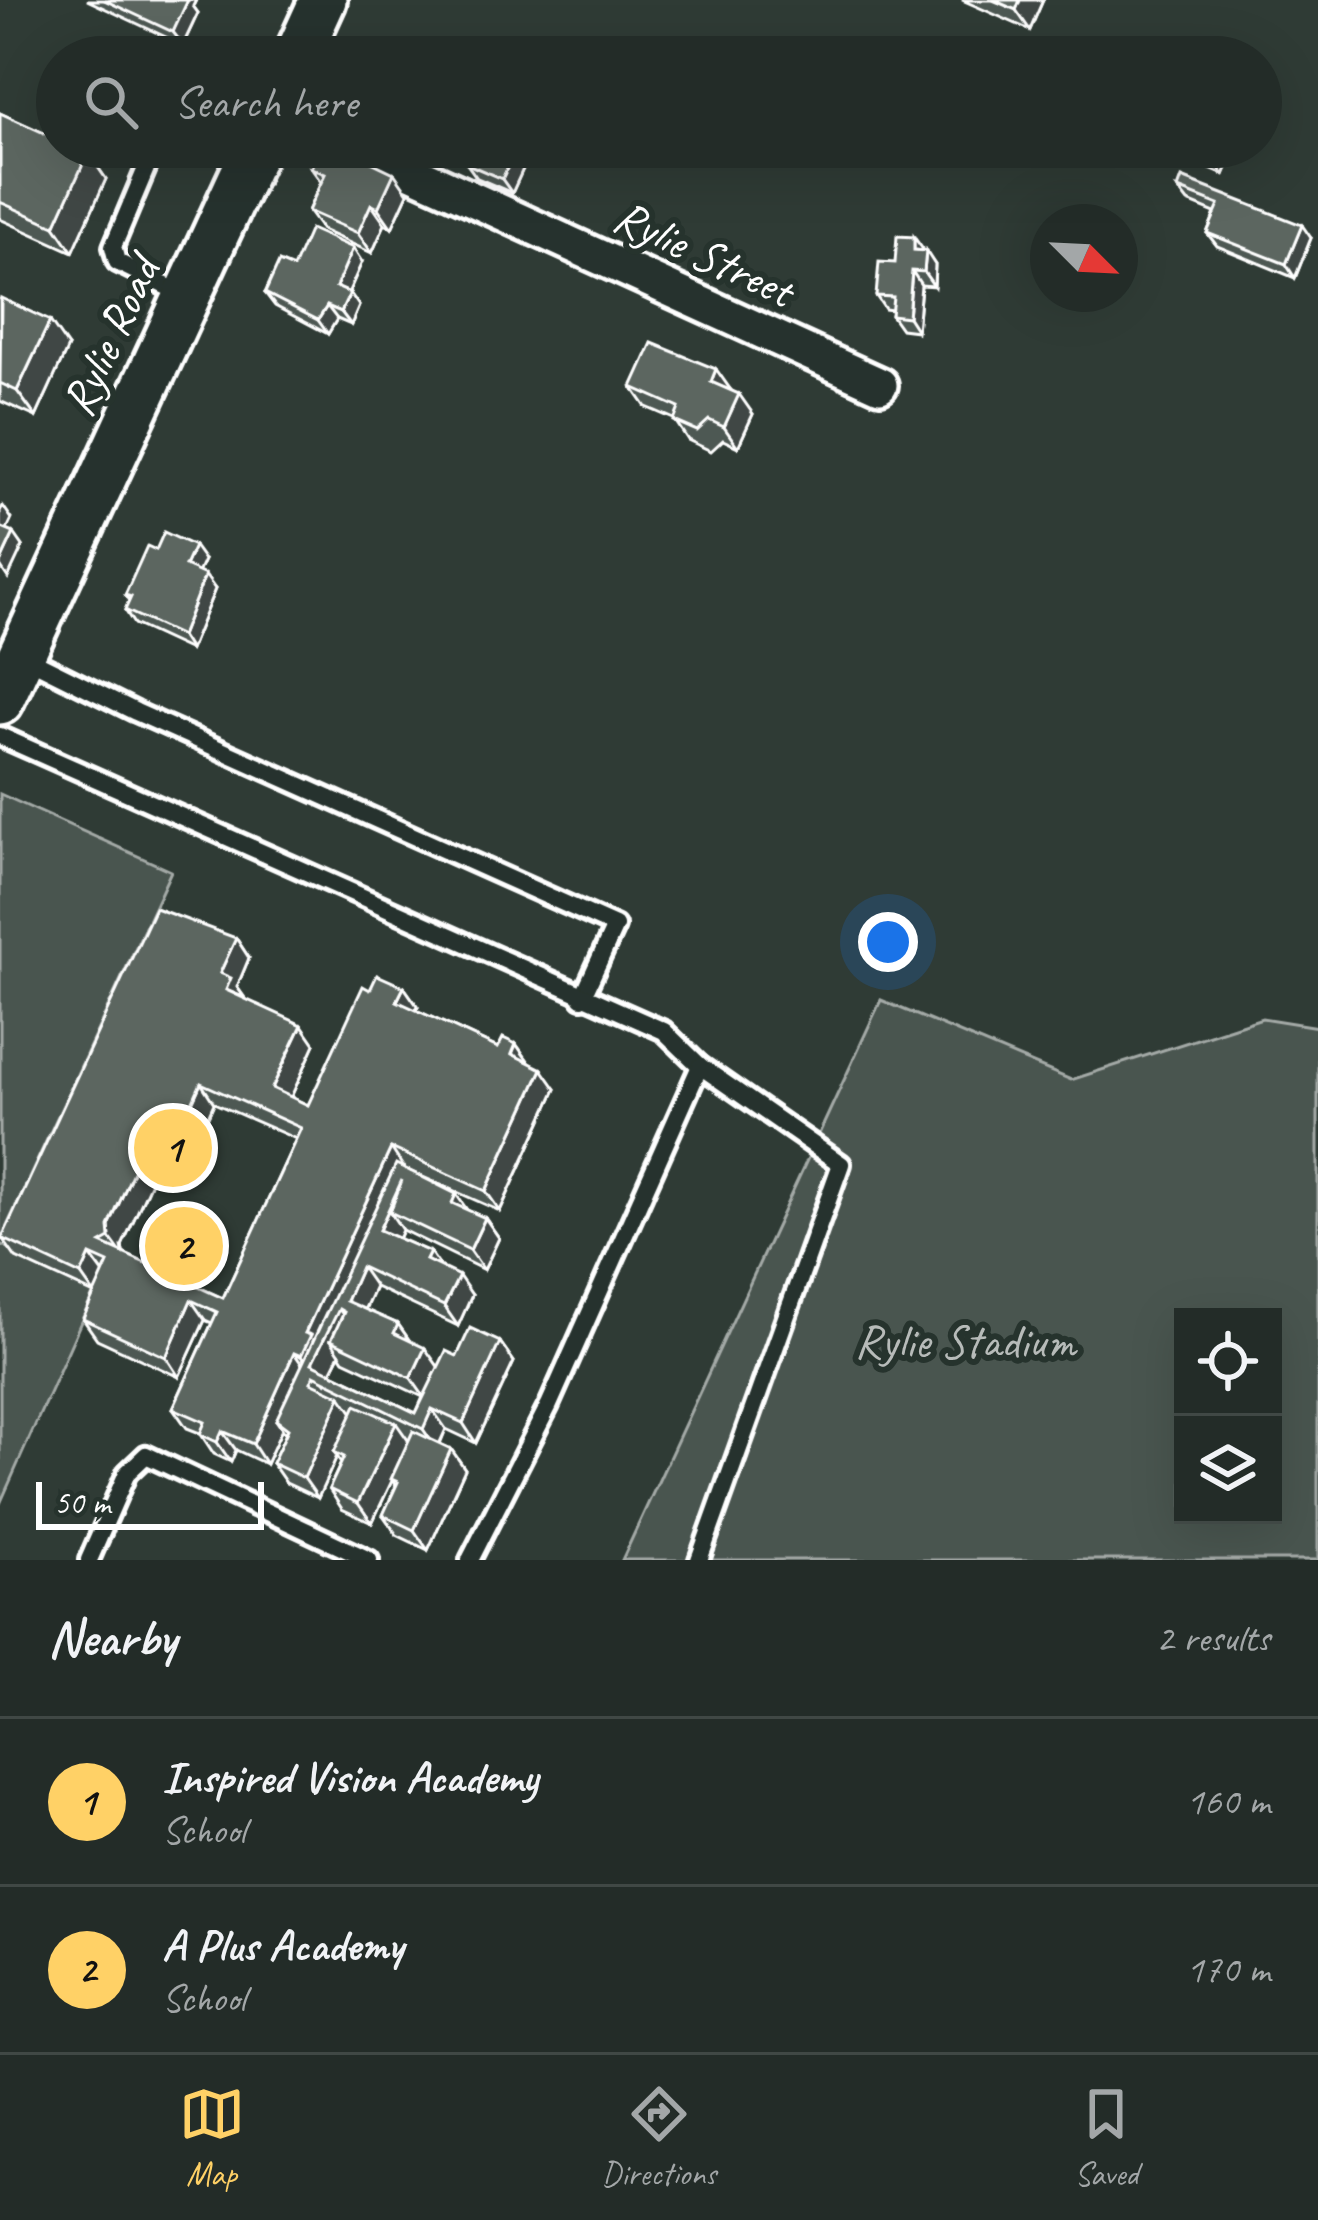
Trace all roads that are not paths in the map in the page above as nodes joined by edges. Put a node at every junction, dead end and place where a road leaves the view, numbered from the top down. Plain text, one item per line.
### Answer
1 (322, 0) edge
2 (306, 36) edge
3 (146, 168) edge
4 (246, 168) edge
5 (404, 168) edge
6 (187, 296) junction
7 (880, 385) dead end
8 (10, 650) edge
9 (0, 701) edge
10 (0, 736) edge
11 (582, 998) junction
12 (700, 1066) junction
13 (88, 1560) edge
14 (369, 1560) edge
15 (470, 1560) edge
16 (699, 1560) edge

1 - 2 street
3 - 6 lane
4 - 6 street, Rylie Road
5 - 7 street, Rylie Street
6 - 8 street, Rylie Road
8 - 9 street, Rylie Road
8 - 11 lane
10 - 11 lane
11 - 12 lane
12 - 15 lane
12 - 16 lane
13 - 14 lane

